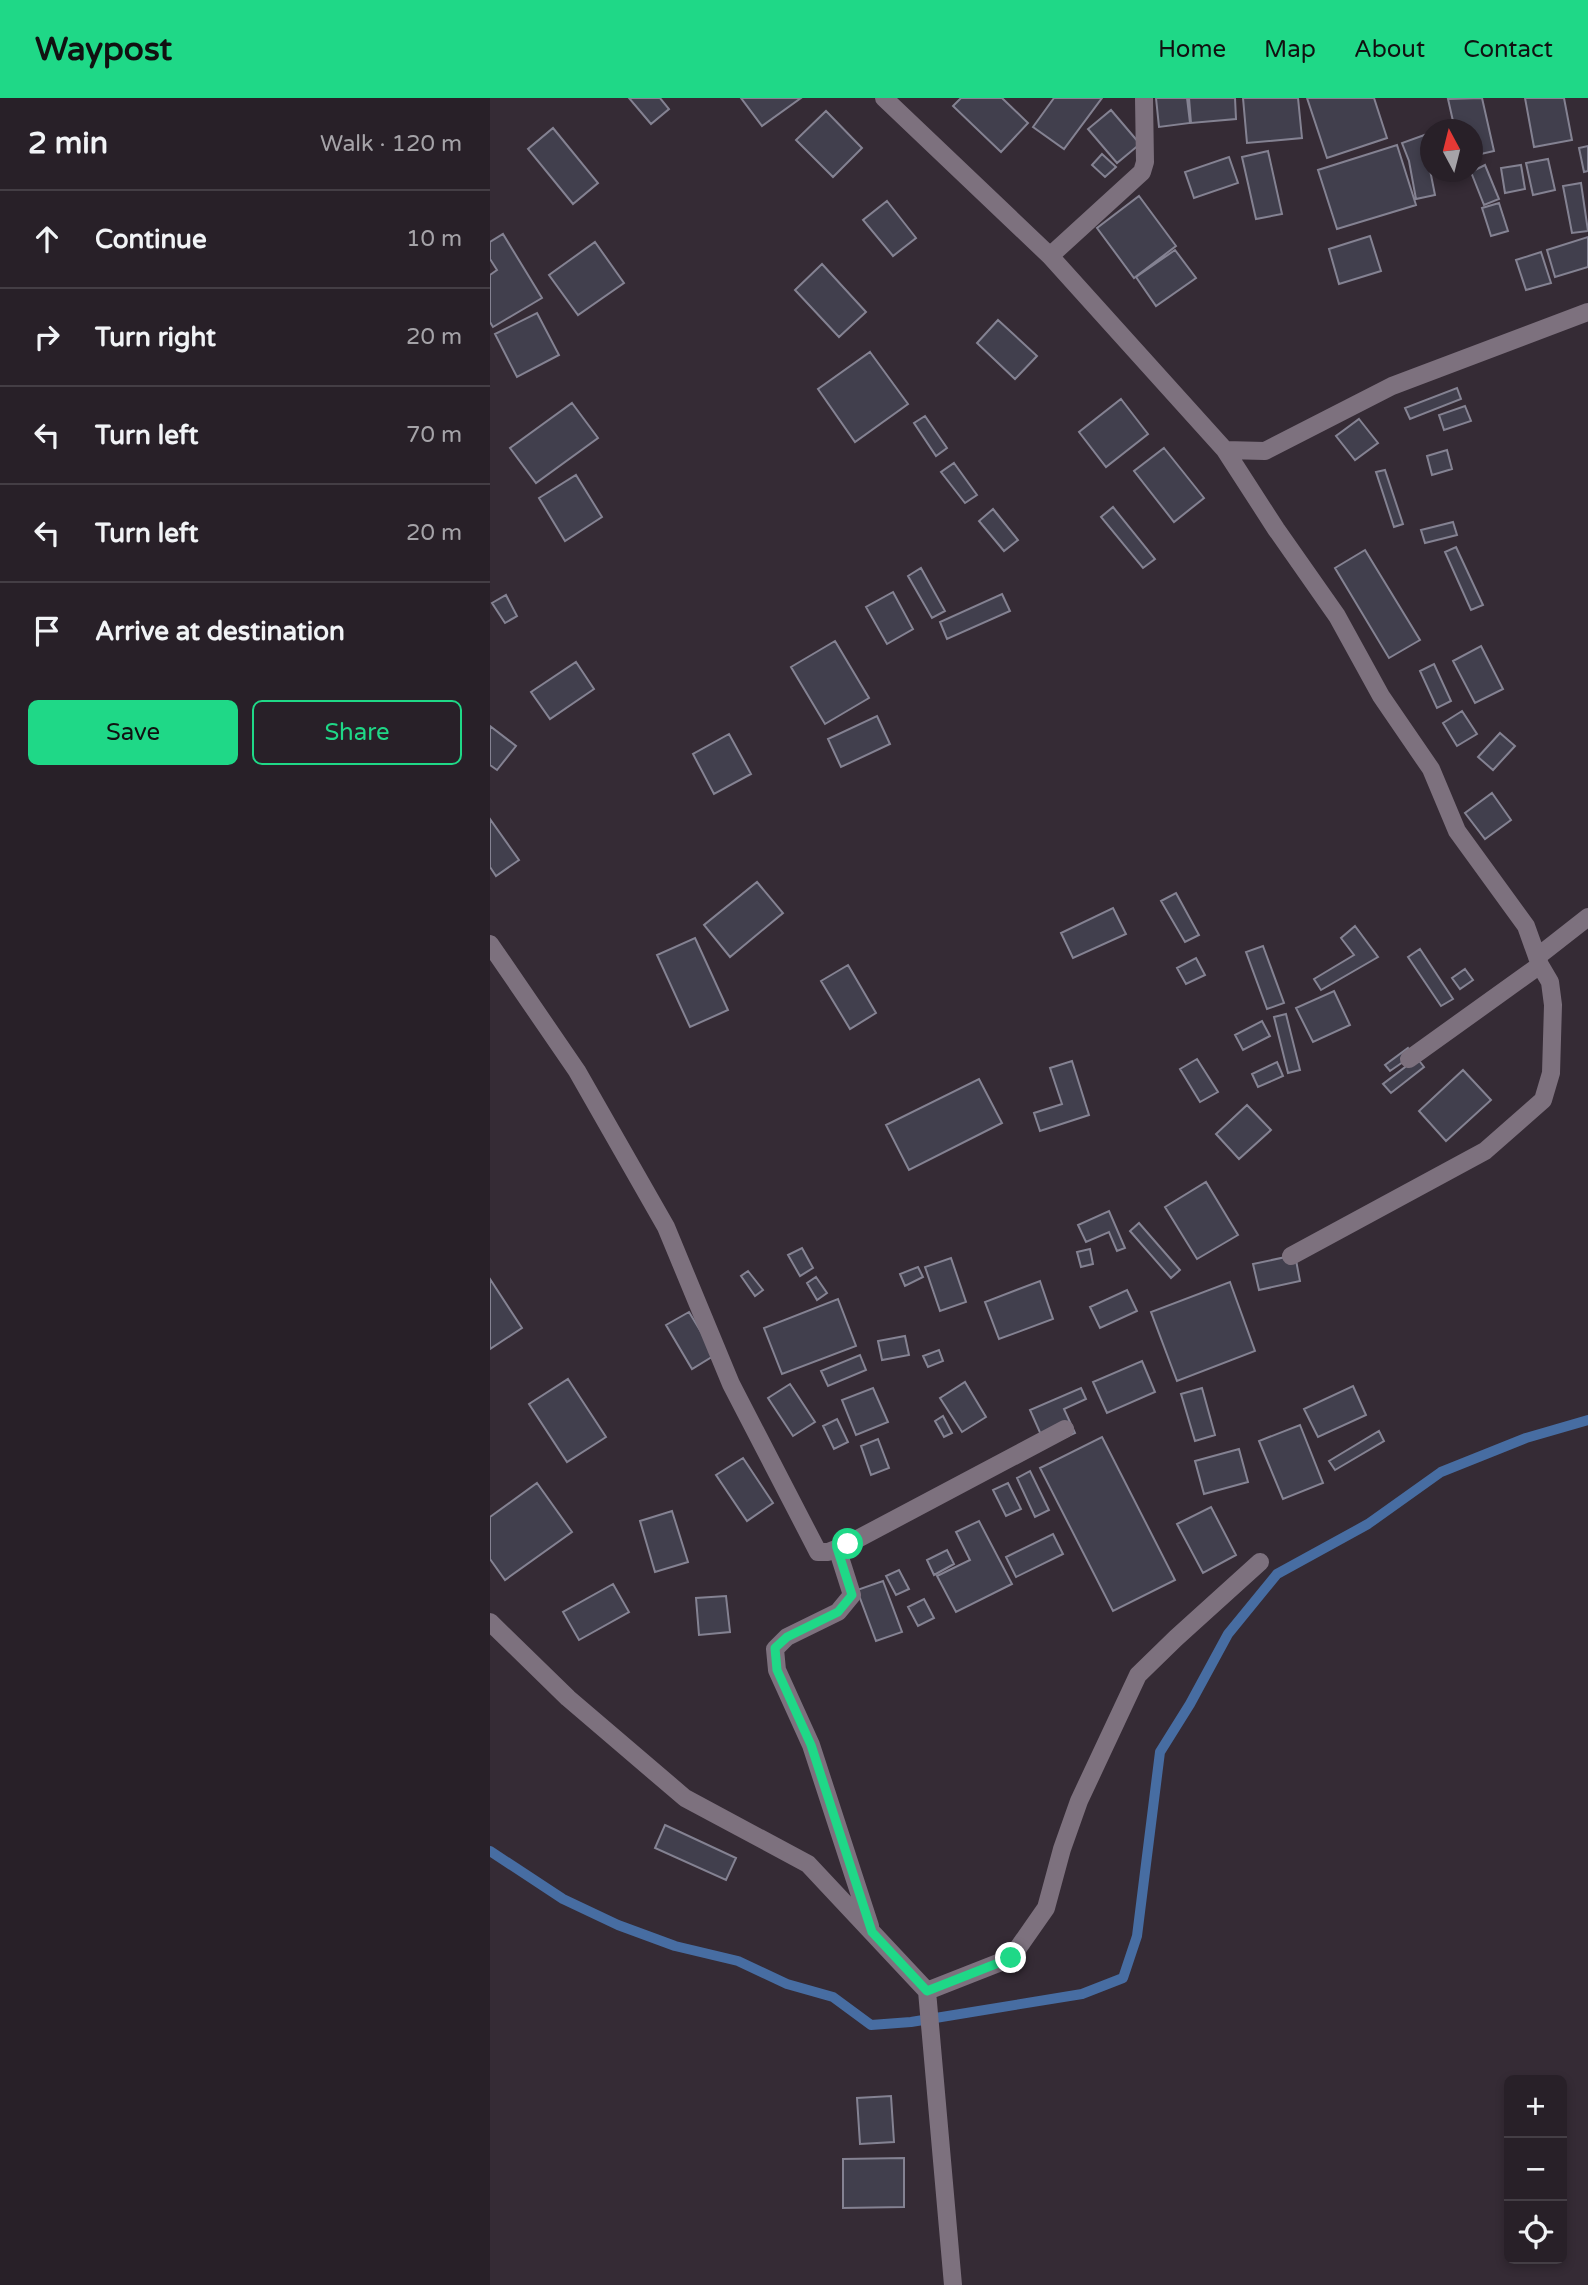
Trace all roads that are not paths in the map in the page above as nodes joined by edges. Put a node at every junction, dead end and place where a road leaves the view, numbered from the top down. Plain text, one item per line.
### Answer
1 (884, 98) edge
2 (1144, 98) edge
3 (1050, 256) junction
4 (1588, 312) edge
5 (1225, 450) junction
6 (1588, 917) edge
7 (490, 944) edge
8 (1538, 961) junction
9 (1409, 1059) dead end
10 (1291, 1256) dead end
11 (1065, 1429) dead end
12 (837, 1548) junction
13 (1261, 1562) dead end
14 (490, 1622) edge
15 (872, 1932) junction
16 (927, 1991) junction
17 (953, 2285) edge

1 - 3 street
2 - 3 street
3 - 5 street
4 - 5 street
5 - 8 street
6 - 8 street
7 - 12 street
8 - 9 street
8 - 10 street
11 - 12 street
12 - 15 street
13 - 16 street
14 - 15 street
15 - 16 street
16 - 17 street

